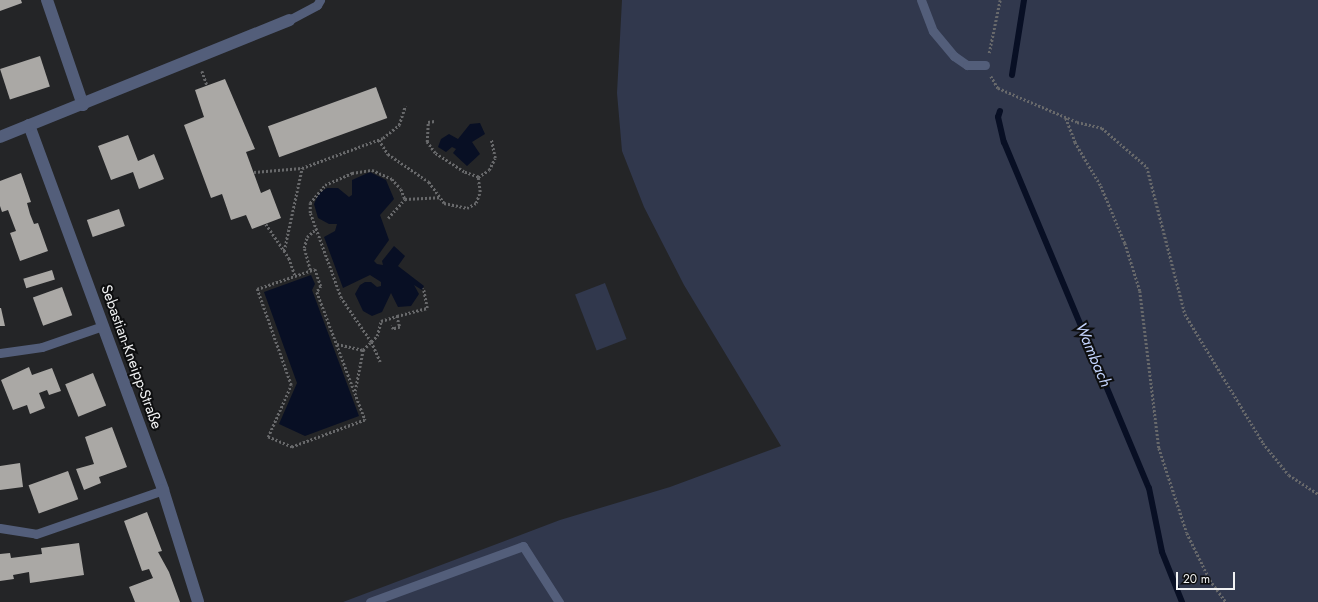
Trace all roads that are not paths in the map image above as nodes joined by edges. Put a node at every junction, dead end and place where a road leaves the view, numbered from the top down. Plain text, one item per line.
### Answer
1 (47, 0) edge
2 (320, 0) edge
3 (921, 0) edge
4 (289, 20) joint
5 (986, 65) road end
6 (83, 105) junction
7 (29, 125) junction
8 (0, 137) edge
9 (103, 326) junction
10 (0, 353) edge
11 (163, 490) junction
12 (0, 528) edge
13 (198, 602) edge
14 (370, 602) edge
15 (559, 602) edge

1 - 6 street
2 - 4 lane
3 - 5 lane
4 - 6 street
6 - 7 street
7 - 8 street
7 - 9 street, Sebastian-Kneipp-Straße
9 - 10 lane
9 - 11 street, Sebastian-Kneipp-Straße
11 - 12 lane
11 - 13 street, Sebastian-Kneipp-Straße
14 - 15 lane

